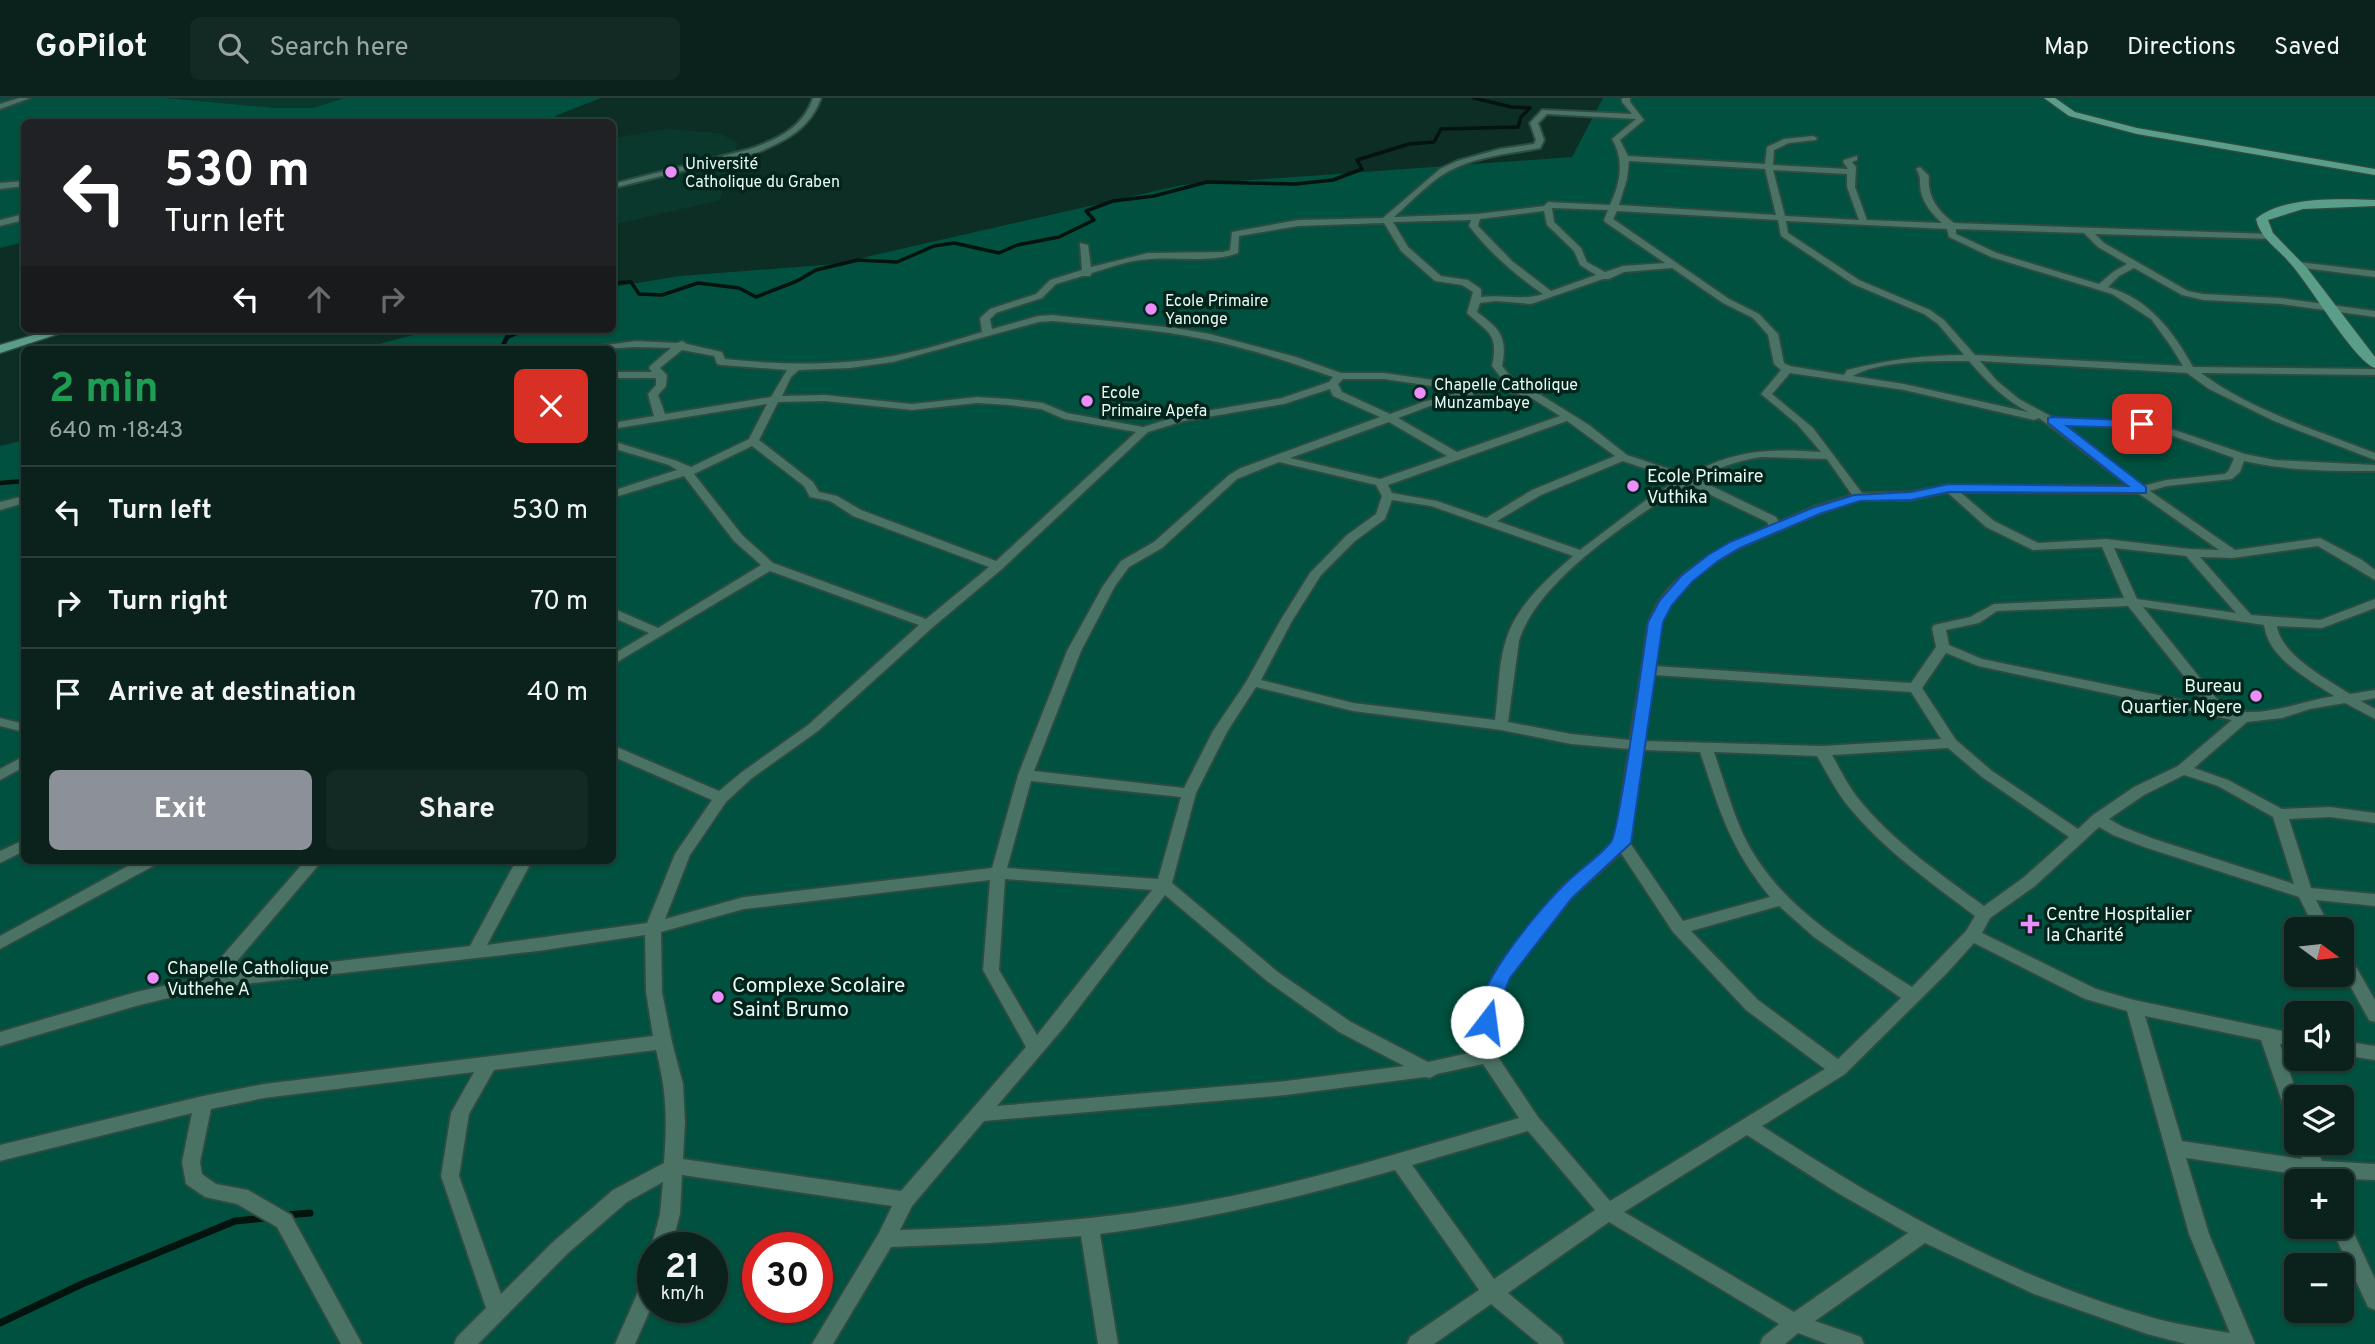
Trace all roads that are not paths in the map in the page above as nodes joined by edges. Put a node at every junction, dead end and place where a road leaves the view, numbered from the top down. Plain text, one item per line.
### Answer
1 (26, 98) edge
2 (817, 98) edge
3 (1626, 98) edge
4 (2049, 98) edge
5 (0, 107) edge
6 (1638, 117) junction
7 (1813, 138) dead end
8 (1627, 158) junction
9 (1854, 158) dead end
10 (1768, 165) junction
11 (1920, 169) dead end
12 (1851, 172) junction
13 (2375, 172) edge
14 (21, 184) edge
15 (616, 184) edge
16 (0, 186) edge
17 (2375, 203) edge
18 (1548, 208) junction
19 (1614, 208) junction
20 (1477, 217) junction
21 (21, 218) edge
22 (1386, 219) junction
23 (1783, 219) junction
24 (0, 223) edge
25 (1864, 223) junction
26 (1951, 225) junction
27 (2086, 230) junction
28 (2271, 237) junction
29 (1083, 245) dead end
30 (2135, 263) junction
31 (1675, 265) junction
32 (2298, 265) junction
33 (1087, 274) junction
34 (2375, 274) edge
35 (1606, 277) junction
36 (2102, 288) junction
37 (1550, 294) junction
38 (1478, 300) junction
39 (2330, 307) junction
40 (2375, 314) edge
41 (987, 332) junction
42 (23, 333) edge
43 (54, 333) edge
44 (0, 340) edge
45 (682, 344) junction
46 (605, 346) edge
47 (0, 349) edge
48 (1974, 359) junction
49 (2375, 365) edge
50 (795, 368) junction
51 (1787, 369) junction
52 (2190, 370) junction
53 (2375, 372) edge
54 (616, 375) edge
55 (662, 375) junction
56 (1847, 379) junction
57 (1337, 380) junction
58 (1483, 390) junction
59 (1516, 390) junction
60 (775, 399) junction
61 (660, 416) junction
62 (1567, 417) junction
63 (1392, 419) junction
64 (2052, 421) junction
65 (616, 425) edge
66 (1144, 430) junction
67 (752, 441) junction
68 (616, 445) edge
69 (1456, 456) junction
70 (1830, 456) junction
71 (2240, 456) junction
72 (1623, 457) junction
73 (2375, 457) edge
74 (1277, 458) junction
75 (2375, 468) edge
76 (686, 471) junction
77 (1689, 480) junction
78 (1381, 483) junction
79 (1949, 488) junction
80 (2141, 490) junction
81 (616, 494) edge
82 (1388, 496) junction
83 (1859, 497) junction
84 (21, 501) edge
85 (0, 506) edge
86 (1488, 522) junction
87 (1776, 529) junction
88 (2106, 542) junction
89 (2190, 553) junction
90 (2233, 554) junction
91 (1582, 555) junction
92 (769, 566) junction
93 (998, 566) junction
94 (2375, 576) edge
95 (2132, 602) junction
96 (2375, 603) edge
97 (616, 614) edge
98 (2245, 616) junction
99 (2270, 622) junction
100 (928, 624) junction
101 (657, 632) junction
102 (1943, 647) junction
103 (616, 658) edge
104 (1647, 670) junction
105 (1253, 682) junction
106 (1915, 688) junction
107 (2375, 694) edge
108 (2347, 699) junction
109 (2220, 712) junction
110 (2375, 715) edge
111 (2243, 718) junction
112 (2, 722) dead end
113 (1501, 725) junction
114 (21, 727) edge
115 (1951, 743) junction
116 (1635, 746) junction
117 (1706, 749) junction
118 (1822, 751) junction
119 (616, 752) edge
120 (21, 763) edge
121 (2183, 769) junction
122 (0, 775) edge
123 (1025, 775) junction
124 (1189, 793) junction
125 (721, 798) junction
126 (2280, 814) junction
127 (2375, 818) edge
128 (2098, 819) junction
129 (2079, 837) junction
130 (1622, 843) junction
131 (21, 847) edge
132 (0, 858) edge
133 (145, 864) edge
134 (311, 864) edge
135 (522, 864) edge
136 (998, 873) junction
137 (1164, 884) junction
138 (2305, 893) junction
139 (1779, 900) junction
140 (2375, 900) edge
141 (1984, 914) junction
142 (2317, 917) edge
143 (653, 928) junction
144 (1679, 928) junction
145 (1972, 935) junction
146 (0, 943) edge
147 (475, 952) junction
148 (2354, 978) edge
149 (209, 982) junction
150 (1913, 998) junction
151 (2134, 1007) junction
152 (2375, 1014) edge
153 (2268, 1036) junction
154 (0, 1039) edge
155 (2284, 1039) edge
156 (663, 1042) junction
157 (1035, 1048) junction
158 (2354, 1050) edge
159 (2375, 1053) edge
160 (1487, 1056) junction
161 (489, 1062) junction
162 (1839, 1069) junction
163 (1430, 1071) junction
164 (2285, 1085) edge
165 (203, 1103) junction
166 (979, 1114) junction
167 (1532, 1122) junction
168 (1748, 1126) junction
169 (2174, 1148) junction
170 (0, 1153) edge
171 (1399, 1161) junction
172 (675, 1166) junction
173 (2285, 1169) edge
174 (2375, 1172) edge
175 (2354, 1173) edge
176 (905, 1200) junction
177 (1608, 1212) junction
178 (1089, 1225) junction
179 (665, 1232) edge
180 (1922, 1234) junction
181 (886, 1239) junction
182 (2347, 1239) edge
183 (1492, 1292) junction
184 (2375, 1301) edge
185 (497, 1311) junction
186 (637, 1317) edge
187 (1795, 1323) junction
188 (352, 1344) edge
189 (464, 1344) edge
190 (625, 1344) edge
191 (822, 1344) edge
192 (1108, 1344) edge
193 (1417, 1344) edge
194 (1554, 1344) edge
195 (1770, 1344) edge
196 (1854, 1344) edge
197 (2236, 1344) edge
198 (2245, 1344) edge

1 - 5 street
2 - 15 street
3 - 6 street
4 - 13 street
6 - 8 street
6 - 22 street
7 - 10 street
8 - 10 street
8 - 19 street
9 - 12 street
10 - 12 street
10 - 23 street
11 - 26 street
12 - 25 street
14 - 16 street
17 - 28 street
18 - 19 street
18 - 20 street
18 - 35 street
19 - 23 street
19 - 31 street
20 - 22 street
20 - 37 street
21 - 24 street
22 - 33 street
22 - 38 street
23 - 25 street
23 - 48 street
25 - 26 street
26 - 27 street
26 - 36 street
27 - 28 street
27 - 30 street
28 - 32 street
29 - 33 street
30 - 36 street
30 - 39 street
31 - 35 street
31 - 51 street
32 - 34 street
32 - 39 street
33 - 41 street
35 - 37 street
36 - 52 street
37 - 38 street
38 - 59 street
39 - 40 street
39 - 49 street
41 - 50 street
41 - 57 street
42 - 44 street
43 - 47 street
45 - 46 street
45 - 50 street
45 - 55 street
48 - 52 street
48 - 56 street
48 - 64 street
50 - 60 street
51 - 56 street
51 - 70 street
52 - 53 street
52 - 73 street
54 - 55 street
55 - 61 street
56 - 64 street
57 - 58 street
57 - 63 street
57 - 66 street
58 - 59 street
58 - 63 street
59 - 62 street
60 - 61 street
60 - 66 street
60 - 67 street
61 - 65 street
62 - 69 street
62 - 72 street
63 - 69 street
63 - 74 street
64 - 71 street
64 - 80 street
66 - 93 street
67 - 76 street
67 - 93 street
68 - 76 street
69 - 78 street
70 - 77 street
70 - 83 street
71 - 75 street
71 - 80 street
72 - 77 street
72 - 86 street
74 - 78 street
74 - 123 street
76 - 81 street
76 - 92 street
77 - 87 street
77 - 91 street
78 - 82 street
79 - 80 street
79 - 83 street
79 - 88 street
80 - 90 street
82 - 86 street
82 - 105 street
83 - 87 street
84 - 85 street
86 - 91 street
87 - 104 street
88 - 89 street
88 - 95 street
89 - 90 street
89 - 98 street
90 - 94 street
91 - 113 street
92 - 100 street
92 - 101 street
93 - 100 street
95 - 98 street
95 - 102 street
95 - 109 street
96 - 99 street
97 - 101 street
98 - 99 street
99 - 108 street
100 - 125 street
101 - 103 street
102 - 106 street
102 - 109 street
104 - 106 street
104 - 116 street
105 - 113 street
105 - 124 street
106 - 115 street
107 - 108 street
108 - 110 street
108 - 111 street
109 - 111 street
111 - 121 street
112 - 114 street
113 - 116 street
115 - 118 street
115 - 129 street
116 - 117 street
116 - 130 street
117 - 118 street
117 - 139 street
118 - 141 street
119 - 125 street
120 - 122 street
121 - 126 street
121 - 128 street
123 - 124 street
123 - 136 street
124 - 137 street
125 - 143 street
126 - 127 street
126 - 138 street
128 - 129 street
128 - 138 street
129 - 141 street
130 - 144 street
130 - 160 street
131 - 132 street
133 - 146 street
134 - 149 street
135 - 147 street
136 - 137 street
136 - 143 street
136 - 157 street
137 - 157 street
137 - 163 street
138 - 140 street
138 - 142 street
139 - 144 street
139 - 150 street
141 - 145 street
143 - 147 street
143 - 156 street
144 - 162 street
145 - 150 street
145 - 151 street
147 - 149 street
148 - 152 street
149 - 154 street
150 - 162 street
151 - 153 street
151 - 169 street
153 - 155 street
153 - 164 street
156 - 161 street
156 - 172 street
157 - 166 street
158 - 159 street
160 - 163 street
160 - 167 street
161 - 165 street
161 - 185 street
162 - 168 street
163 - 166 street
165 - 170 street
165 - 188 street
166 - 176 street
167 - 171 street
167 - 177 street
168 - 177 street
168 - 180 street
169 - 173 street
169 - 198 street
171 - 178 street
171 - 183 street
172 - 176 street
172 - 179 street
172 - 185 street
174 - 175 street
176 - 181 street
177 - 183 street
177 - 187 street
178 - 181 street
178 - 192 street
180 - 187 street
180 - 197 street
181 - 191 street
182 - 184 street
183 - 193 street
183 - 194 street
185 - 189 street
186 - 190 street
187 - 195 street
187 - 196 street

